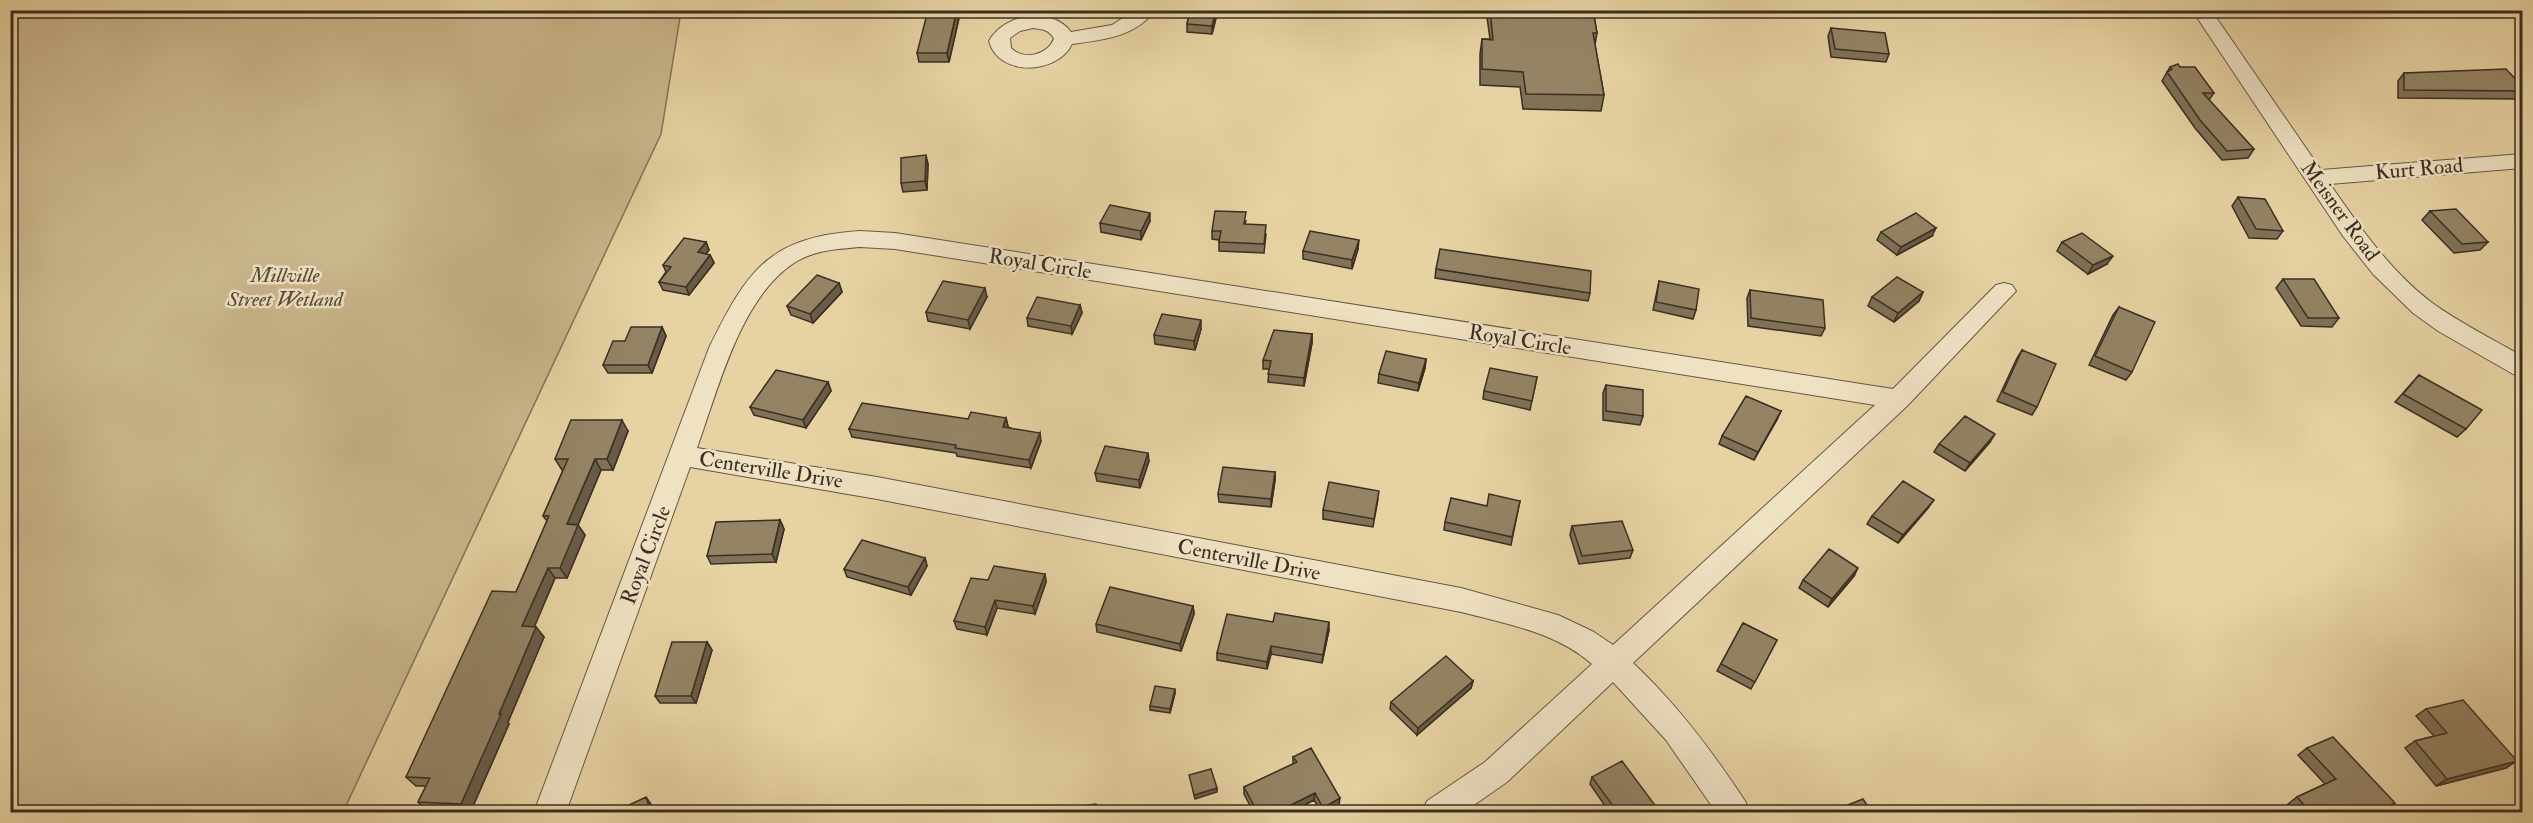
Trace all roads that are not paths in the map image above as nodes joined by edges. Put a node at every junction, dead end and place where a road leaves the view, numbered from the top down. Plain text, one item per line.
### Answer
1 (1146, 10) edge
2 (2201, 10) edge
3 (1064, 39) dead end
4 (2523, 161) edge
5 (2315, 178) junction
6 (2004, 291) dead end
7 (2523, 367) edge
8 (1898, 399) junction
9 (683, 456) junction
10 (1613, 662) junction
11 (550, 813) edge
12 (1438, 813) edge
13 (1734, 813) edge

1 - 3 street
2 - 5 street, Meisner Road
4 - 5 street, Kurt Road
5 - 7 street, Meisner Road
6 - 8 street
8 - 9 street, Royal Circle
8 - 10 street
9 - 10 street, Centerville Drive
9 - 11 street, Royal Circle
10 - 12 street
10 - 13 street, Centerville Drive

